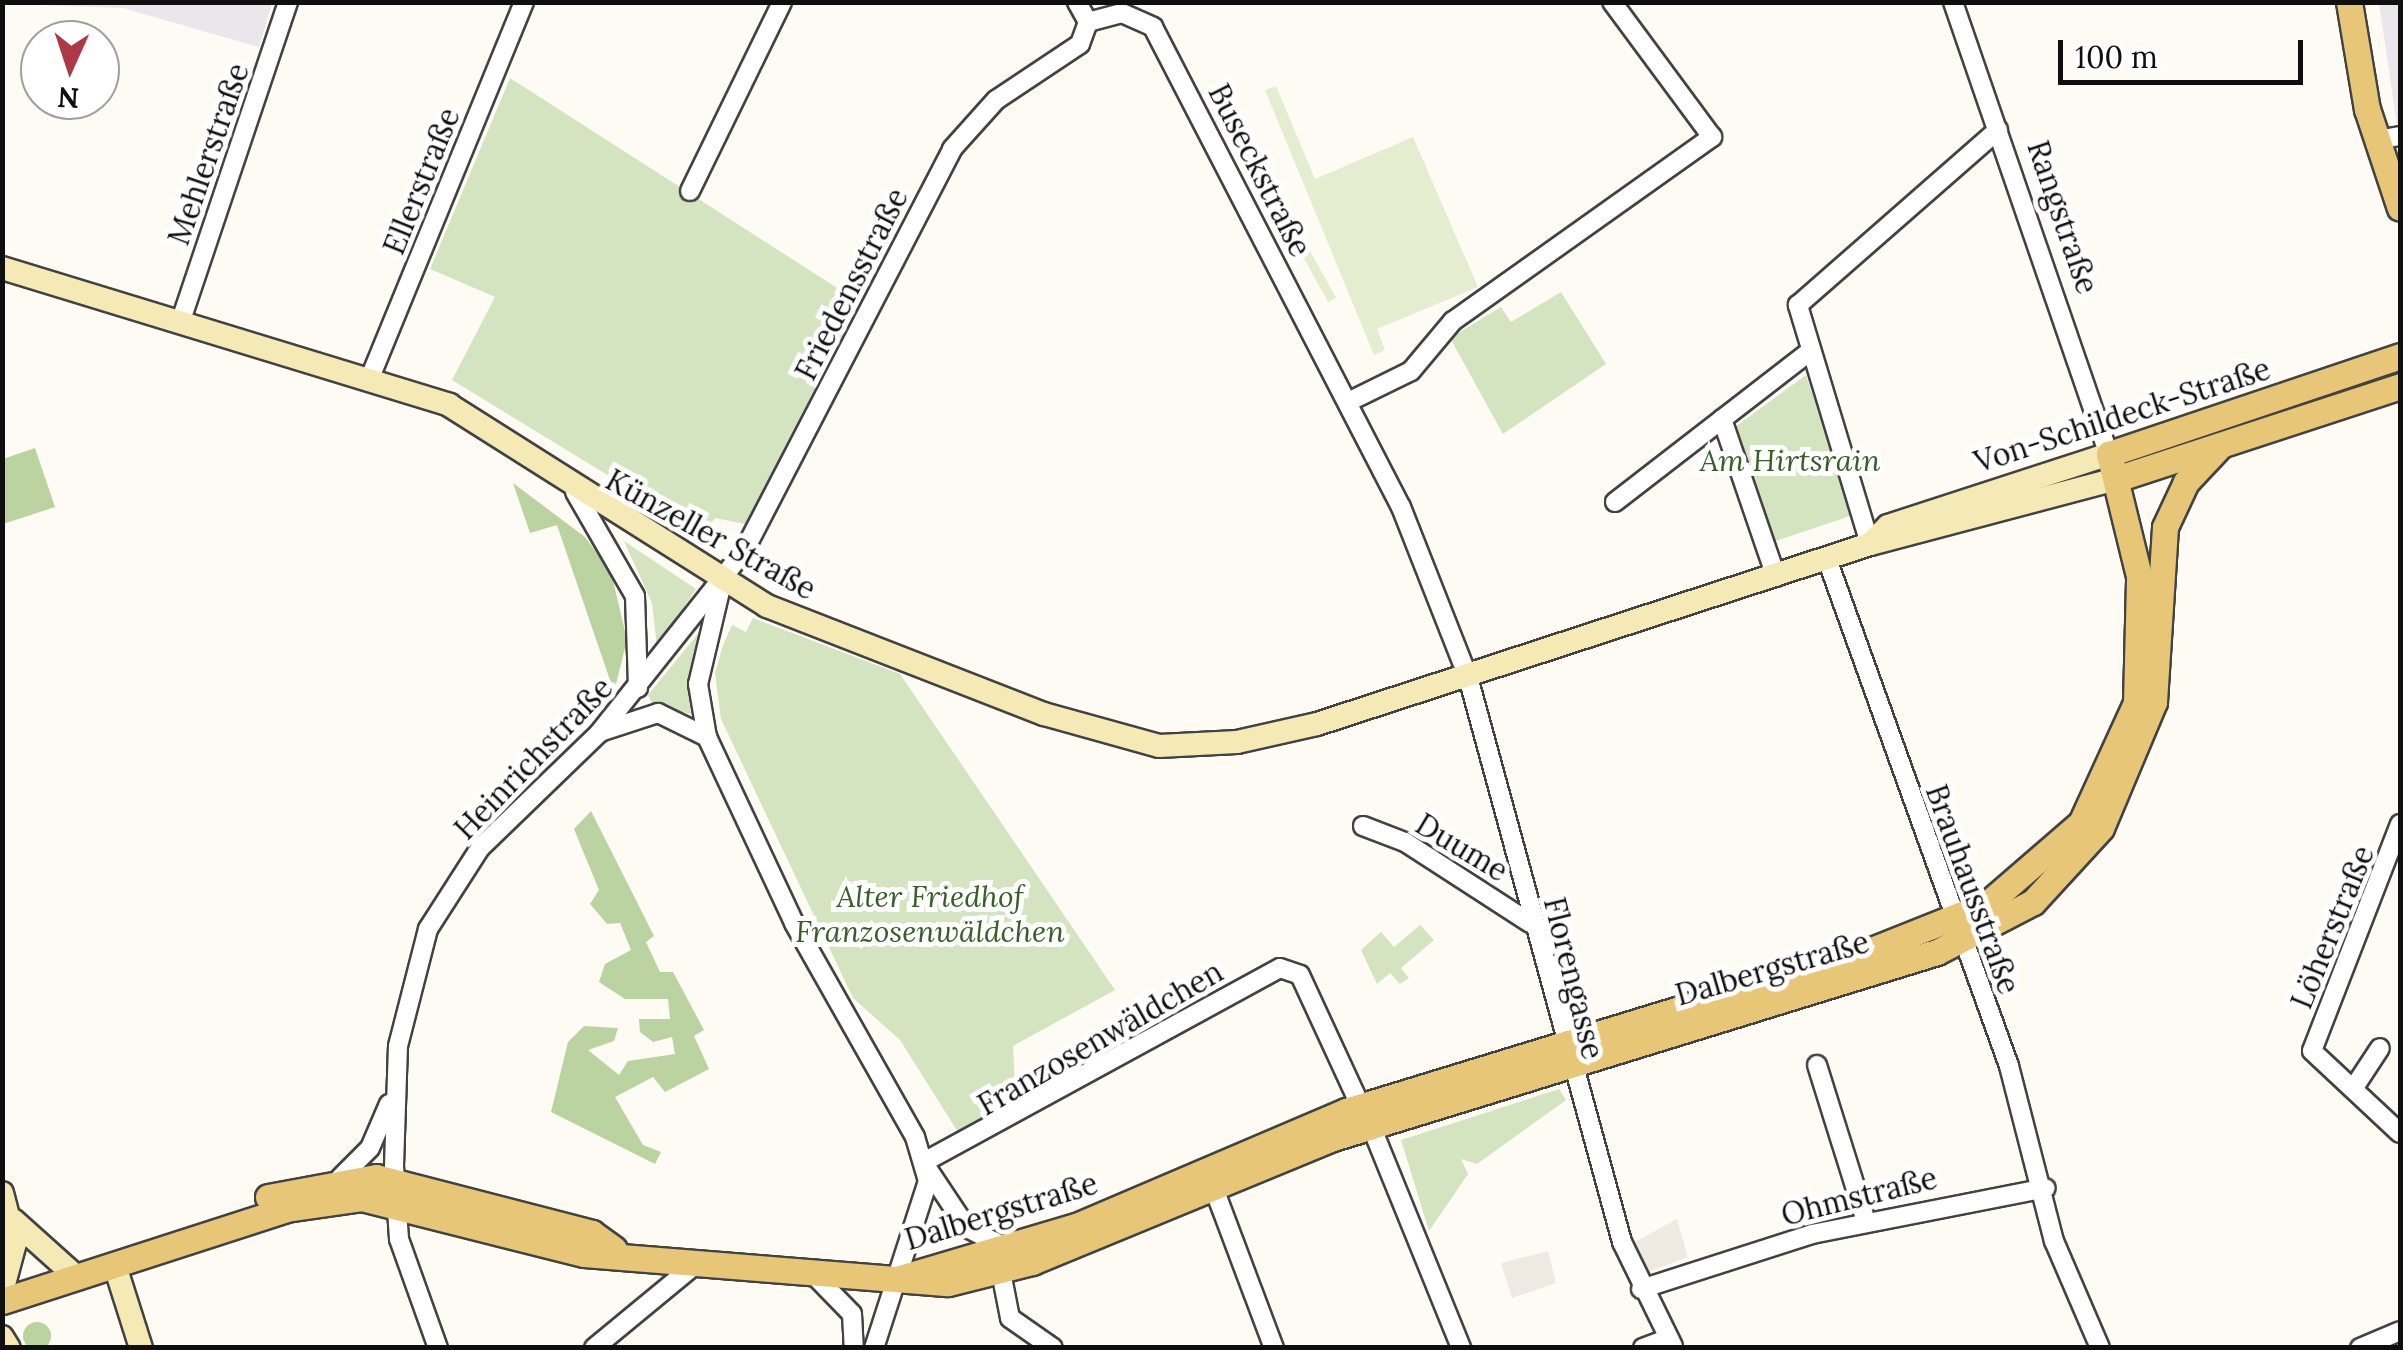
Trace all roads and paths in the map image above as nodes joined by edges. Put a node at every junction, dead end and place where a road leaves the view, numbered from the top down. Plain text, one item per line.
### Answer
1 (288, 2) edge
2 (524, 2) edge
3 (782, 2) edge
4 (1077, 2) edge
5 (1612, 2) edge
6 (1953, 2) edge
7 (2350, 2) edge
8 (1128, 8) edge
9 (1088, 22) junction
10 (1998, 130) junction
11 (2389, 138) edge
12 (690, 191) dead end
13 (2400, 208) edge
14 (2, 268) edge
15 (180, 323) junction
16 (1809, 352) junction
17 (2400, 356) edge
18 (369, 380) junction
19 (2400, 386) edge
20 (1348, 402) junction
21 (1722, 419) junction
22 (2218, 448) junction
23 (2113, 461) junction
24 (576, 492) junction
25 (1615, 502) dead end
26 (1870, 544) junction
27 (1827, 559) junction
28 (1776, 576) junction
29 (2158, 579) junction
30 (722, 582) junction
31 (1468, 677) junction
32 (638, 688) junction
33 (599, 732) junction
34 (707, 738) junction
35 (2400, 824) edge
36 (1363, 826) dead end
37 (1530, 923) junction
38 (1958, 930) junction
39 (2380, 1048) dead end
40 (1563, 1052) junction
41 (1817, 1066) dead end
42 (2354, 1086) junction
43 (394, 1090) junction
44 (1366, 1116) junction
45 (2400, 1133) edge
46 (924, 1162) junction
47 (340, 1178) junction
48 (1210, 1178) junction
49 (2046, 1188) junction
50 (395, 1191) junction
51 (2, 1193) edge
52 (13, 1220) junction
53 (1866, 1221) junction
54 (1004, 1260) junction
55 (697, 1262) junction
56 (94, 1268) junction
57 (814, 1275) junction
58 (900, 1278) junction
59 (1642, 1291) junction
60 (2, 1292) edge
61 (2, 1301) edge
62 (2400, 1331) edge
63 (2, 1337) edge
64 (1670, 1342) edge
65 (8, 1348) edge
66 (141, 1348) edge
67 (438, 1348) edge
68 (594, 1348) edge
69 (854, 1348) edge
70 (874, 1348) edge
71 (1053, 1348) edge
72 (1274, 1348) edge
73 (1461, 1348) edge
74 (1643, 1348) edge
75 (2100, 1348) edge
76 (2360, 1348) edge

1 - 15 street, Mehlerstraße
2 - 18 street, Ellerstraße
3 - 12 street
4 - 9 street
5 - 20 street
6 - 10 street, Rangstraße
7 - 11 main road
8 - 9 street, Buseckstraße
8 - 20 street, Buseckstraße
9 - 30 street, Friedensstraße
10 - 16 street
10 - 23 street, Rangstraße
11 - 13 main road
14 - 15 main road, Künzeller Straße
15 - 18 main road, Künzeller Straße
16 - 21 street
16 - 26 street
17 - 23 main road, Von-Schildeck-Straße
18 - 24 main road, Künzeller Straße
19 - 22 main road, Von-Schildeck-Straße
20 - 31 street, Buseckstraße
21 - 25 street
21 - 28 street
22 - 23 main road, Von-Schildeck-Straße
22 - 29 main road, Rangstraße
23 - 26 main road, Von-Schildeck-Straße
23 - 29 main road, Rangstraße
23 - 38 main road, Rangstraße
24 - 30 main road, Künzeller Straße
24 - 32 street, Heinrichstraße
26 - 27 main road, Von-Schildeck-Straße
27 - 28 main road, Von-Schildeck-Straße
27 - 38 street, Brauhausstraße
28 - 31 main road, Von-Schildeck-Straße
29 - 38 main road, Rangstraße
30 - 31 main road, Künzeller Straße
30 - 32 street, Heinrichstraße
30 - 34 street
31 - 37 street, Florengasse
32 - 33 street, Heinrichstraße
33 - 34 street
33 - 43 street, Heinrichstraße
34 - 46 street
35 - 42 street, Löherstraße
36 - 37 street, Duume
37 - 40 street, Florengasse
38 - 40 main road, Dalbergstraße
38 - 49 street, Brauhausstraße
39 - 42 street
40 - 44 main road, Dalbergstraße
40 - 59 street, Florengasse
41 - 53 street
42 - 45 street
43 - 47 street, Heinrichstraße
43 - 50 street, Heinrichstraße
44 - 46 street, Franzosenwäldchen
44 - 48 main road, Dalbergstraße
44 - 73 street
46 - 54 street
46 - 58 street
47 - 50 main road
47 - 56 main road
48 - 54 main road, Dalbergstraße
48 - 72 street
49 - 53 street, Ohmstraße
49 - 75 street, Brauhausstraße
50 - 55 main road, Dalbergstraße
50 - 56 main road
50 - 67 street, Heinrichstraße
51 - 52 main road
52 - 56 main road
52 - 60 main road
53 - 59 street, Ohmstraße
54 - 58 main road, Dalbergstraße
54 - 71 street
55 - 57 main road, Dalbergstraße
55 - 68 street
56 - 61 main road
56 - 66 main road
57 - 58 main road, Dalbergstraße
57 - 69 street
58 - 70 street
59 - 64 street, Florengasse
62 - 76 street
63 - 65 main road
64 - 74 street

